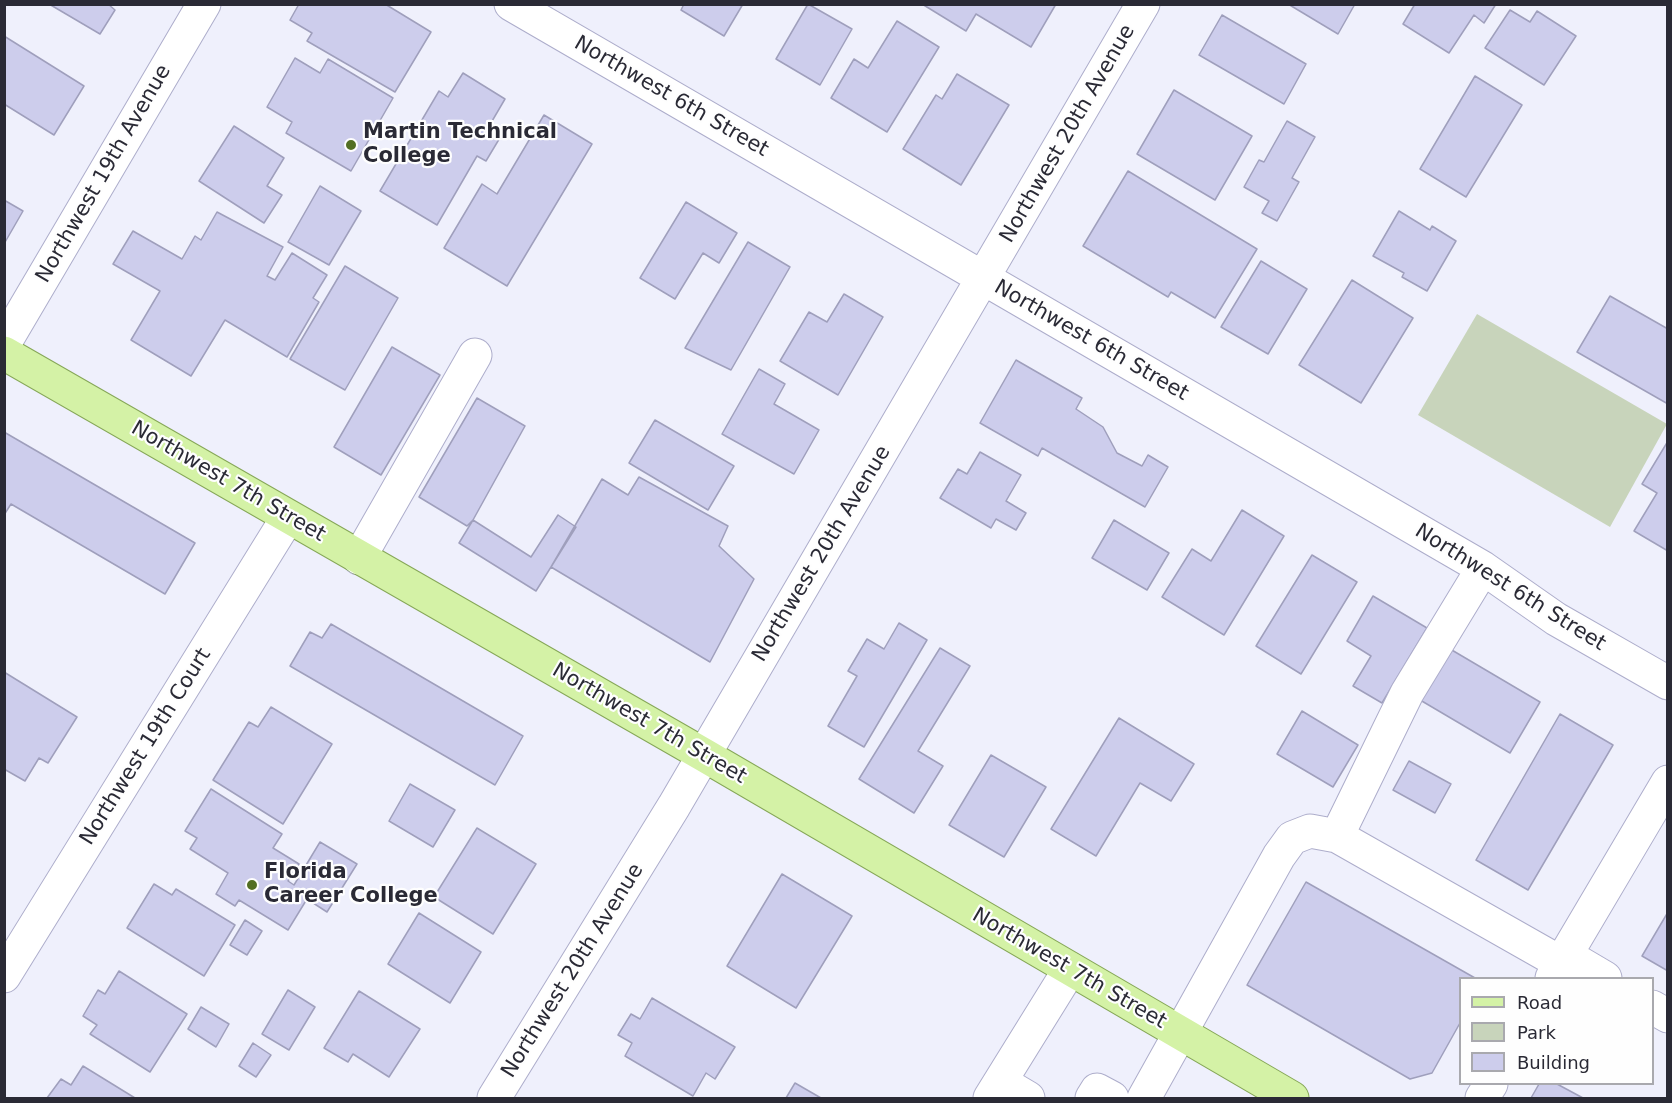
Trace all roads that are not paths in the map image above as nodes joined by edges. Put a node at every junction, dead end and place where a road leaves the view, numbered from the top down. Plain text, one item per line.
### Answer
1 (204, 4) edge
2 (511, 4) edge
3 (1143, 4) edge
4 (985, 279) junction
5 (4, 344) edge
6 (4, 353) edge
7 (475, 355) dead end
8 (288, 518) junction
9 (359, 558) junction
10 (1483, 568) junction
11 (1668, 683) edge
12 (704, 755) junction
13 (1668, 782) edge
14 (1337, 836) junction
15 (1560, 966) edge
16 (1070, 969) junction
17 (4, 976) edge
18 (1601, 977) edge
19 (1654, 1008) edge
20 (1668, 1016) edge
21 (1178, 1033) junction
22 (1490, 1085) edge
23 (995, 1090) edge
24 (1276, 1094) edge
25 (494, 1098) edge
26 (1028, 1098) edge
27 (1092, 1098) edge
28 (1112, 1098) edge
29 (1144, 1098) edge
30 (1482, 1098) edge

1 - 5 street, Northwest 19th Avenue
2 - 4 street, Northwest 6th Street
3 - 4 street, Northwest 20th Avenue
4 - 10 street, Northwest 6th Street
4 - 12 street, Northwest 20th Avenue
6 - 8 main road, Northwest 7th Street
7 - 9 street
8 - 9 main road, Northwest 7th Street
8 - 17 street, Northwest 19th Court
9 - 12 main road, Northwest 7th Street
10 - 11 street, Northwest 6th Street
10 - 14 street
12 - 16 main road, Northwest 7th Street
12 - 25 street, Northwest 20th Avenue
13 - 15 street
14 - 15 street
14 - 21 street
15 - 18 street
16 - 21 main road, Northwest 7th Street
16 - 23 street
19 - 20 street
21 - 24 main road, Northwest 7th Street
21 - 29 street
22 - 30 street
23 - 26 street
27 - 28 street

